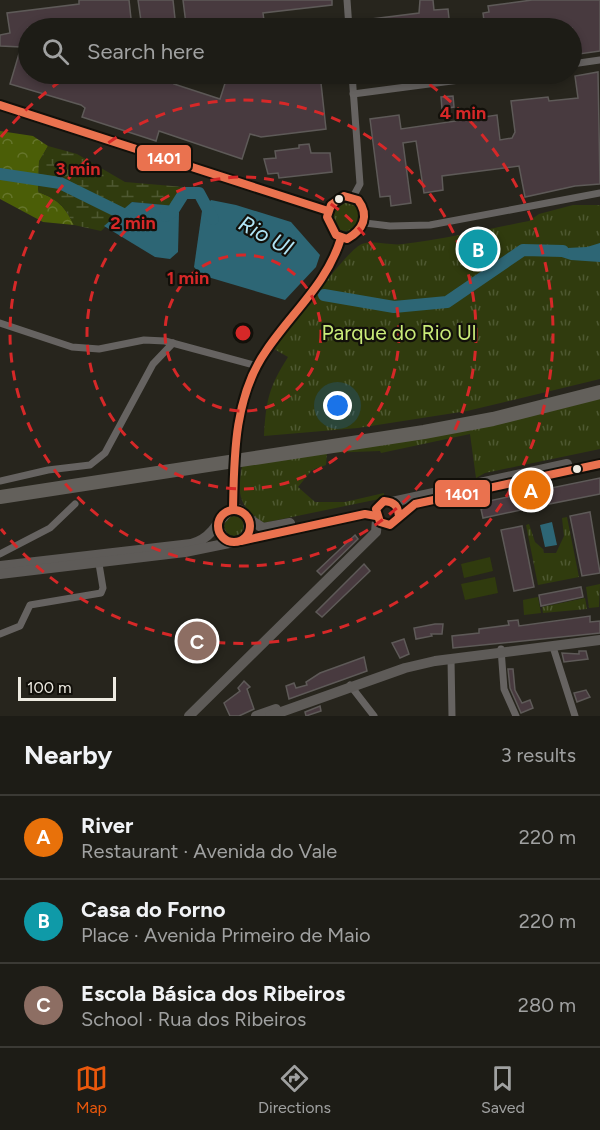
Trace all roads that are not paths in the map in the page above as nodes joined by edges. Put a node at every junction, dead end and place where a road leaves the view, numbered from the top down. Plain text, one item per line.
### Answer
1 (347, 0) edge
2 (348, 18) edge
3 (600, 60) edge
4 (582, 63) edge
5 (352, 84) edge
6 (429, 84) edge
7 (353, 94) junction
8 (0, 105) edge
9 (600, 193) edge
10 (354, 196) junction
11 (328, 211) junction
12 (365, 223) junction
13 (341, 238) junction
14 (0, 323) edge
15 (173, 343) junction
16 (257, 366) junction
17 (600, 387) edge
18 (600, 392) edge
19 (245, 457) junction
20 (600, 457) edge
21 (230, 459) junction
22 (600, 464) edge
23 (0, 481) edge
24 (0, 491) edge
25 (0, 497) edge
26 (392, 502) junction
27 (75, 504) dead end
28 (234, 510) junction
29 (377, 514) junction
30 (221, 518) junction
31 (249, 519) junction
32 (395, 521) junction
33 (238, 542) junction
34 (0, 554) edge
35 (99, 564) junction
36 (0, 566) edge
37 (0, 574) edge
38 (0, 634) edge
39 (600, 640) edge
40 (581, 642) junction
41 (553, 647) junction
42 (501, 650) junction
43 (450, 659) junction
44 (350, 685) junction
45 (189, 716) edge
46 (196, 716) edge
47 (255, 716) edge
48 (270, 716) edge
49 (374, 716) edge
50 (452, 716) edge
51 (516, 716) edge
52 (575, 716) edge

1 - 2 street
3 - 4 street
5 - 7 street
6 - 7 street
7 - 10 street
8 - 11 street
9 - 12 street
10 - 11 street
10 - 12 street
11 - 13 street
12 - 13 street
13 - 16 street
14 - 15 street
15 - 16 street
15 - 23 street
16 - 28 street
17 - 19 highway
18 - 19 highway
19 - 21 highway
20 - 26 main road
21 - 24 highway
21 - 25 highway
22 - 32 main road
26 - 29 main road
26 - 32 main road
27 - 34 street
28 - 30 main road
28 - 31 main road
29 - 31 main road
29 - 32 main road
29 - 33 main road
29 - 45 main road
30 - 33 main road
30 - 36 main road
31 - 33 main road
32 - 46 main road
33 - 35 main road
35 - 37 main road
35 - 38 street
39 - 40 main road
40 - 41 main road
40 - 42 main road
41 - 42 main road
41 - 52 street
42 - 43 main road
42 - 44 main road
42 - 51 street
43 - 44 main road
43 - 50 street
44 - 47 main road
44 - 48 main road
44 - 49 street

